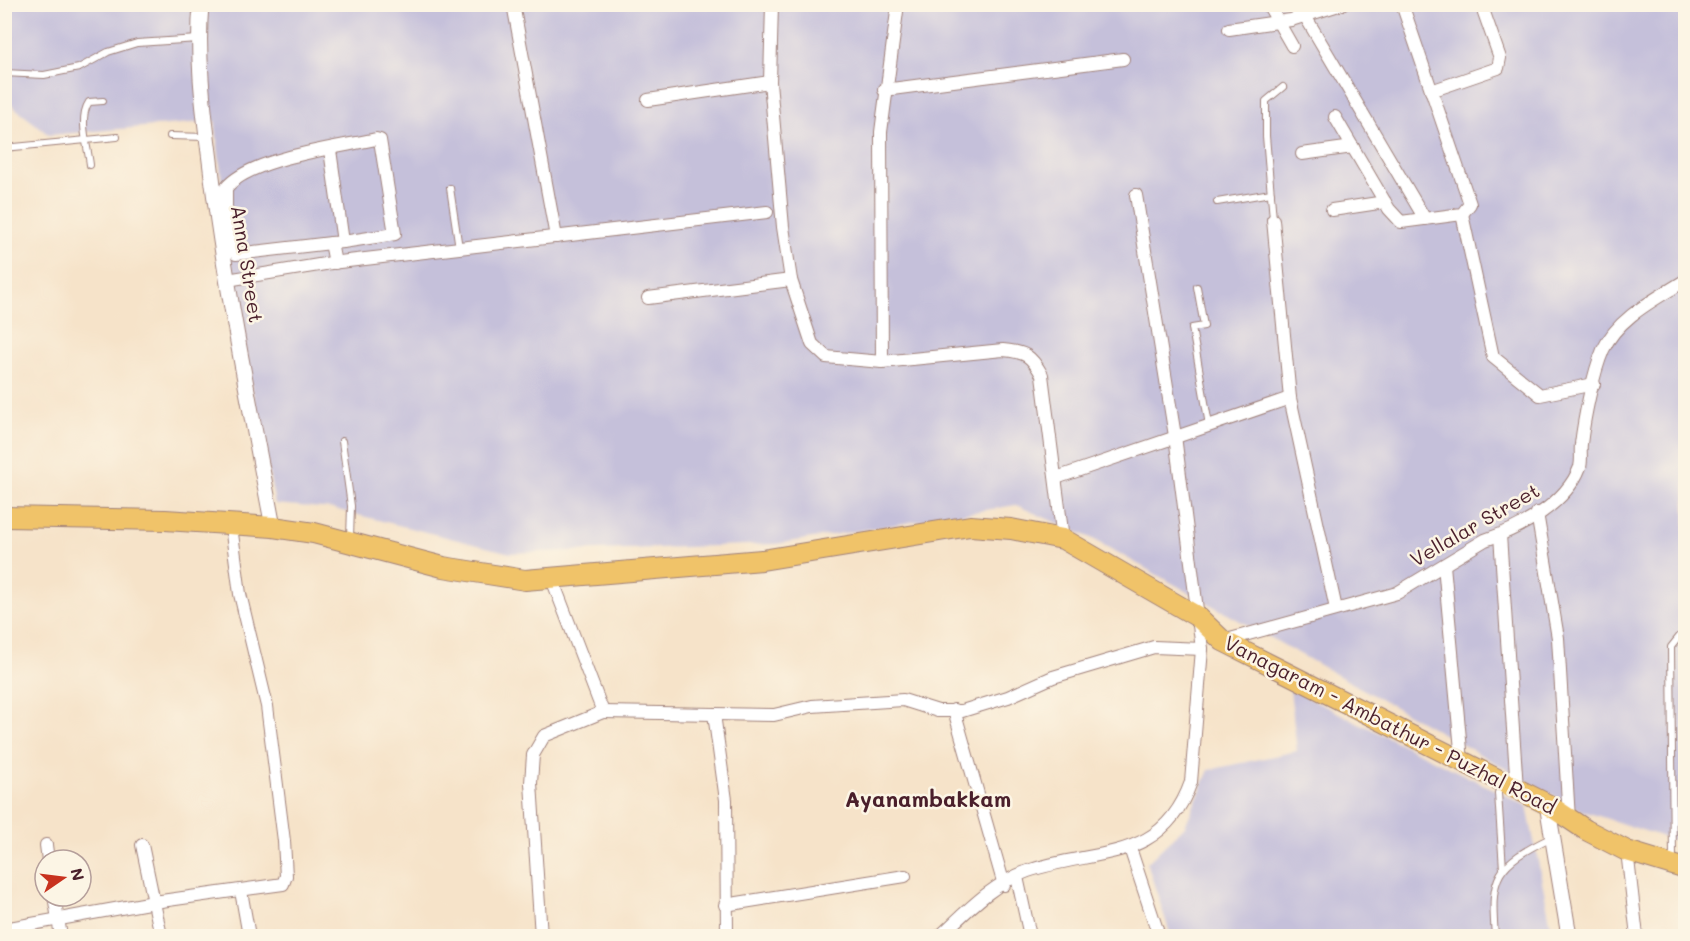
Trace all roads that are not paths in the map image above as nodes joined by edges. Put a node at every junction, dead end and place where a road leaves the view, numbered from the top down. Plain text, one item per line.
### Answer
1 (201, 4) edge
2 (513, 4) edge
3 (772, 4) edge
4 (898, 4) edge
5 (1268, 4) edge
6 (1299, 4) edge
7 (1342, 4) edge
8 (1402, 4) edge
9 (1481, 4) edge
10 (1305, 16) junction
11 (1278, 22) junction
12 (1229, 29) dead end
13 (198, 39) junction
14 (1292, 46) dead end
15 (1123, 59) dead end
16 (4, 73) edge
17 (770, 82) junction
18 (1283, 87) dead end
19 (884, 90) junction
20 (1431, 91) junction
21 (648, 100) dead end
22 (103, 101) dead end
23 (1335, 117) dead end
24 (170, 136) dead end
25 (117, 137) dead end
26 (207, 137) junction
27 (87, 140) junction
28 (1353, 147) junction
29 (4, 148) edge
30 (330, 150) junction
31 (1302, 154) dead end
32 (90, 165) dead end
33 (450, 188) dead end
34 (1270, 193) junction
35 (1136, 195) dead end
36 (1217, 202) dead end
37 (1385, 202) junction
38 (4, 206) edge
39 (1332, 210) dead end
40 (767, 212) dead end
41 (1462, 214) junction
42 (1425, 219) junction
43 (1273, 220) joint
44 (8, 235) dead end
45 (556, 237) junction
46 (338, 243) junction
47 (459, 248) junction
48 (335, 263) junction
49 (227, 280) junction
50 (791, 280) junction
51 (1686, 280) edge
52 (1197, 287) dead end
53 (648, 298) dead end
54 (882, 362) junction
55 (1594, 384) junction
56 (1290, 398) junction
57 (1209, 425) junction
58 (1175, 436) junction
59 (342, 441) dead end
60 (1056, 478) junction
61 (1537, 513) junction
62 (4, 517) edge
63 (231, 526) junction
64 (273, 527) junction
65 (1500, 535) junction
66 (1063, 539) junction
67 (350, 542) junction
68 (1444, 565) junction
69 (552, 579) junction
70 (1336, 609) junction
71 (1197, 617) junction
72 (1686, 634) edge
73 (1223, 641) junction
74 (1202, 649) junction
75 (954, 711) junction
76 (603, 712) junction
77 (714, 714) junction
78 (1462, 761) junction
79 (1507, 791) junction
80 (1547, 804) junction
81 (1569, 819) junction
82 (1552, 836) junction
83 (46, 845) dead end
84 (142, 845) dead end
85 (46, 848) edge
86 (1130, 848) junction
87 (1627, 851) junction
88 (1679, 867) edge
89 (1503, 869) junction
90 (905, 876) dead end
91 (1017, 877) junction
92 (1004, 885) junction
93 (241, 891) junction
94 (154, 902) junction
95 (725, 906) junction
96 (56, 908) edge
97 (58, 920) junction
98 (4, 928) edge
99 (62, 936) edge
100 (160, 936) edge
101 (249, 936) edge
102 (541, 936) edge
103 (727, 936) edge
104 (940, 936) edge
105 (1030, 936) edge
106 (1159, 936) edge
107 (1495, 936) edge
108 (1569, 936) edge
109 (1636, 936) edge

1 - 13 street, Anna Street
2 - 45 street
3 - 17 street
4 - 19 street
5 - 11 street
6 - 10 street
7 - 10 street
8 - 20 street
9 - 20 street
10 - 11 street
10 - 42 street
11 - 12 street
11 - 14 street
13 - 16 lane
13 - 26 street, Anna Street
15 - 19 street
17 - 21 street
17 - 50 street
18 - 34 lane
19 - 54 street
20 - 41 street
22 - 27 lane
23 - 28 street
24 - 26 lane
25 - 27 lane
26 - 49 street, Anna Street
27 - 29 lane
27 - 32 lane
28 - 31 street
28 - 37 street
30 - 46 street
30 - 46 street
30 - 46 street
33 - 47 lane
34 - 36 lane
34 - 43 lane
35 - 58 street
37 - 39 street
37 - 42 street
38 - 44 lane
40 - 45 street
41 - 42 street
41 - 55 street
43 - 56 street
45 - 47 street
46 - 48 street
47 - 48 street
48 - 49 street
49 - 64 street, Anna Street
50 - 53 street
50 - 54 street
51 - 55 street, Vellalar Street
52 - 57 lane
54 - 60 street
55 - 61 street, Vellalar Street
56 - 57 street
56 - 70 street
57 - 58 street
58 - 60 street
58 - 71 street
59 - 67 lane
60 - 66 street
61 - 65 street, Vellalar Street
61 - 81 street
62 - 63 main road, Vanagaram - Ambathur - Puzhal Road
63 - 64 main road, Vanagaram - Ambathur - Puzhal Road
63 - 93 street
64 - 67 main road, Vanagaram - Ambathur - Puzhal Road
65 - 68 street, Vellalar Street
65 - 79 street
66 - 69 main road, Vanagaram - Ambathur - Puzhal Road
66 - 71 main road, Vanagaram - Ambathur - Puzhal Road
67 - 69 main road, Vanagaram - Ambathur - Puzhal Road
68 - 70 street, Vellalar Street
68 - 78 street
69 - 76 street
70 - 73 street, Vellalar Street
71 - 73 main road, Vanagaram - Ambathur - Puzhal Road
71 - 74 street
72 - 88 lane
73 - 78 main road, Vanagaram - Ambathur - Puzhal Road
74 - 75 street
74 - 86 street
75 - 77 street
75 - 92 street
76 - 77 street
76 - 102 street
77 - 95 street
78 - 79 main road, Vanagaram - Ambathur - Puzhal Road
79 - 80 main road, Vanagaram - Ambathur - Puzhal Road
79 - 89 lane
80 - 81 main road, Vanagaram - Ambathur - Puzhal Road
80 - 82 street
81 - 87 main road, Vanagaram - Ambathur - Puzhal Road
82 - 89 lane
82 - 108 street
83 - 85 street
84 - 94 street
86 - 91 street
86 - 106 street
87 - 88 main road, Vanagaram - Ambathur - Puzhal Road
87 - 109 street
89 - 107 lane
90 - 95 street
91 - 92 street
91 - 105 street
92 - 104 street
93 - 94 street
93 - 101 street
94 - 97 street
94 - 100 street
95 - 103 street
96 - 97 street
97 - 98 street
97 - 99 street

